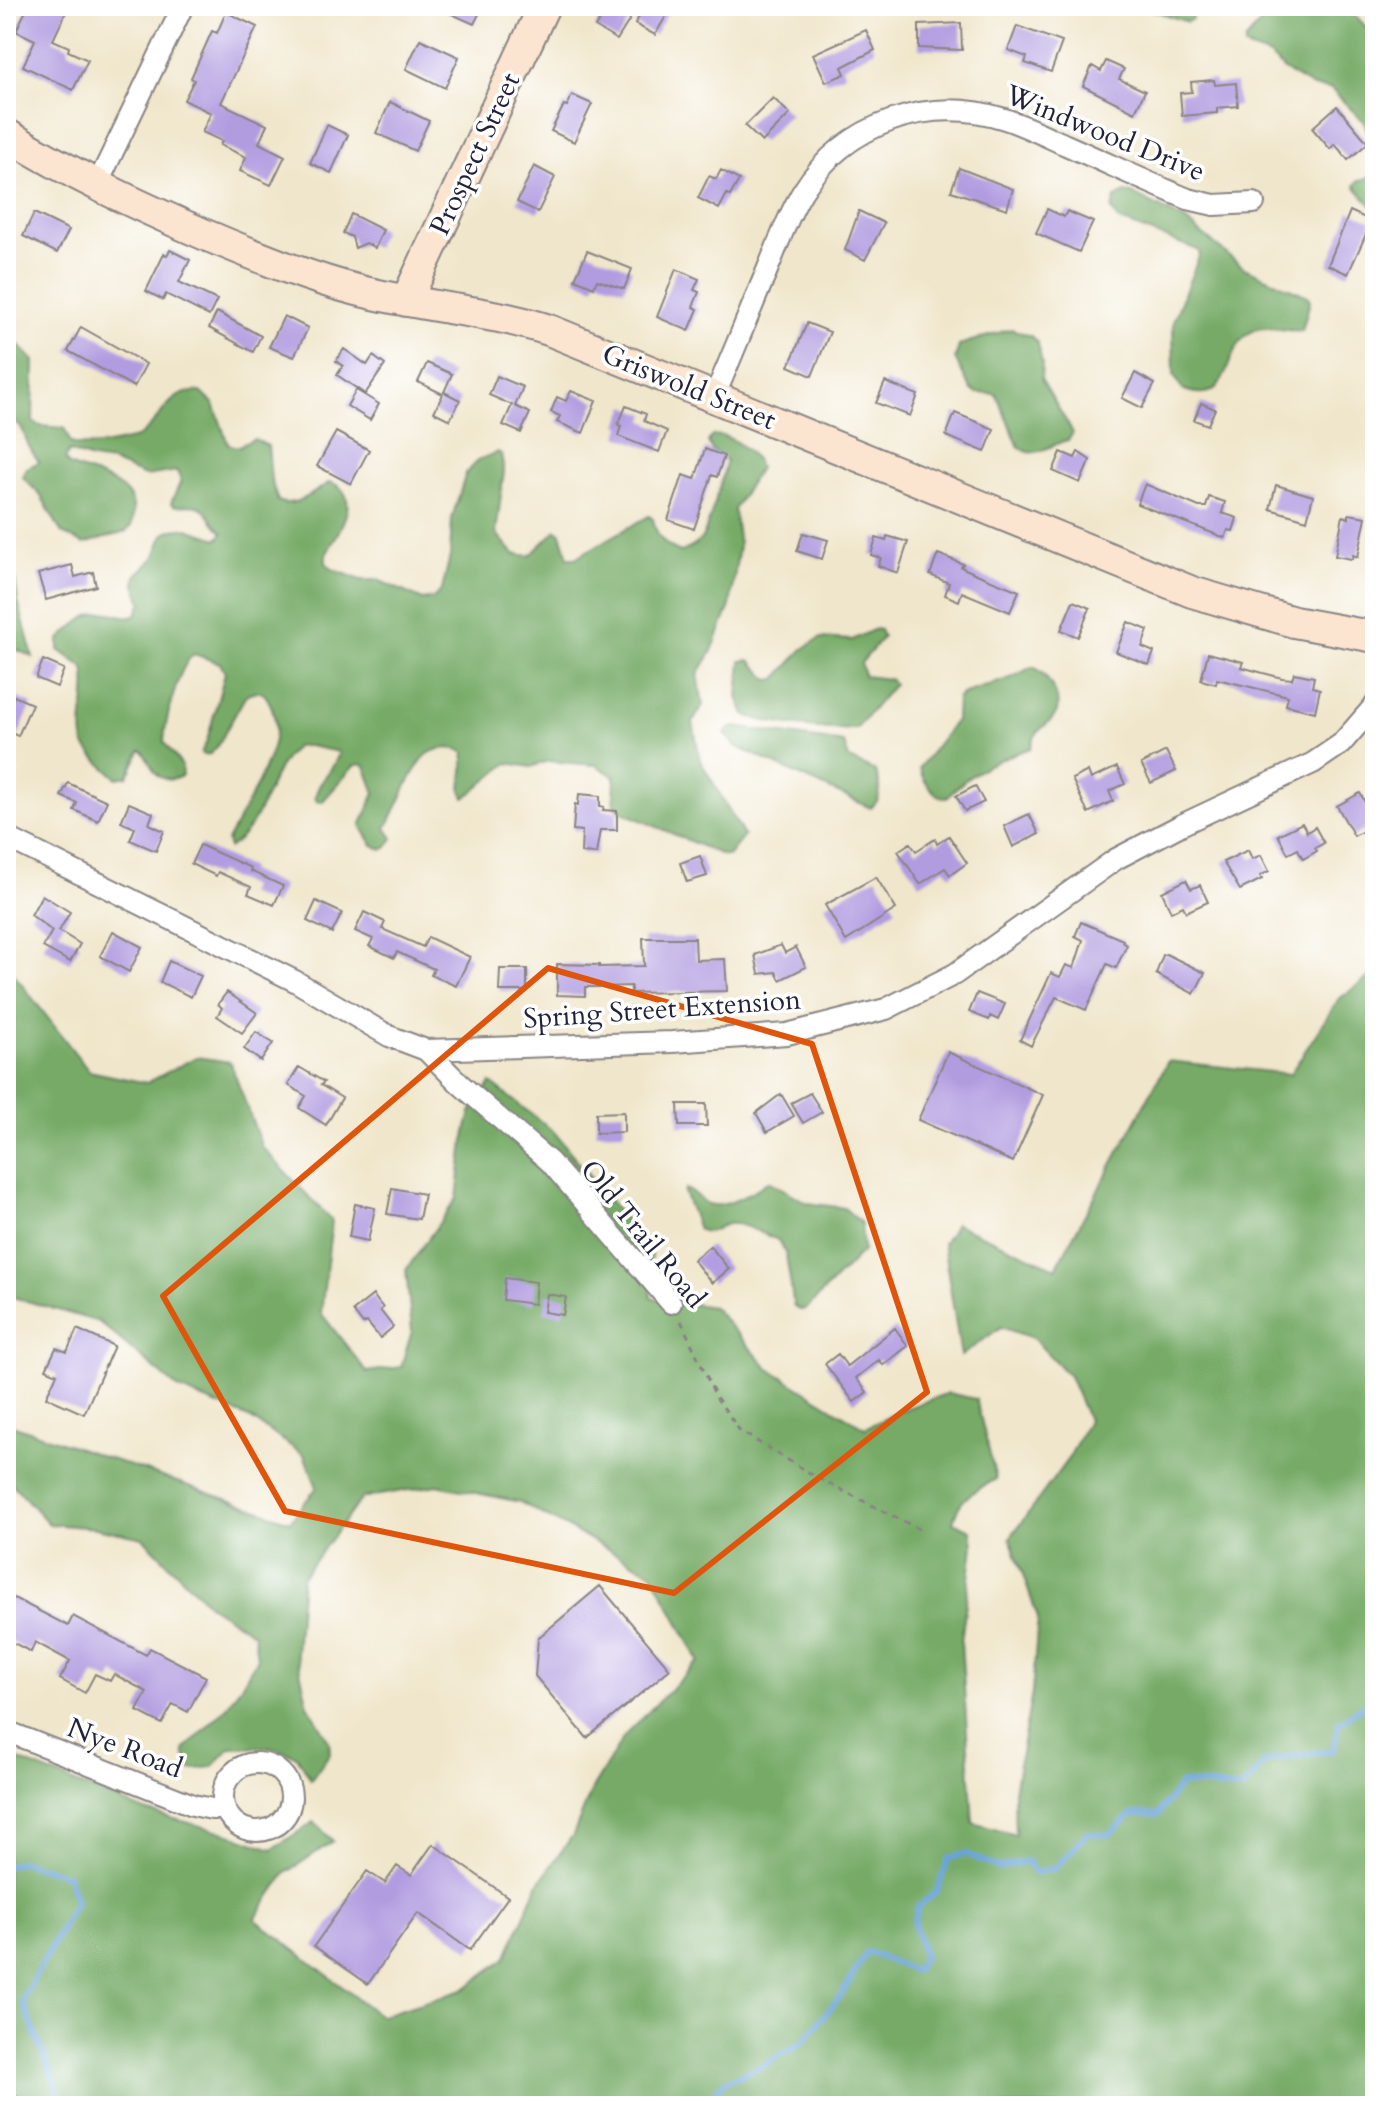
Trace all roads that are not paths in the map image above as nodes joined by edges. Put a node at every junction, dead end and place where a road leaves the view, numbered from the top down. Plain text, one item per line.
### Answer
1 (183, 6) edge
2 (544, 6) edge
3 (6, 134) edge
4 (97, 185) junction
5 (1254, 203) dead end
6 (406, 301) junction
7 (714, 397) junction
8 (1375, 637) edge
9 (1375, 705) edge
10 (6, 837) edge
11 (426, 1050) junction
12 (671, 1303) road end
13 (6, 1731) edge
14 (225, 1809) dead end

1 - 4 street
2 - 6 main road, Prospect Street
3 - 4 main road, Griswold Street
4 - 6 main road, Griswold Street
5 - 7 street, Windwood Drive
6 - 7 main road, Griswold Street
7 - 8 main road, Griswold Street
9 - 11 street, Spring Street Extension
10 - 11 street, Spring Street Extension
11 - 12 street, Old Trail Road
13 - 14 street, Nye Road

